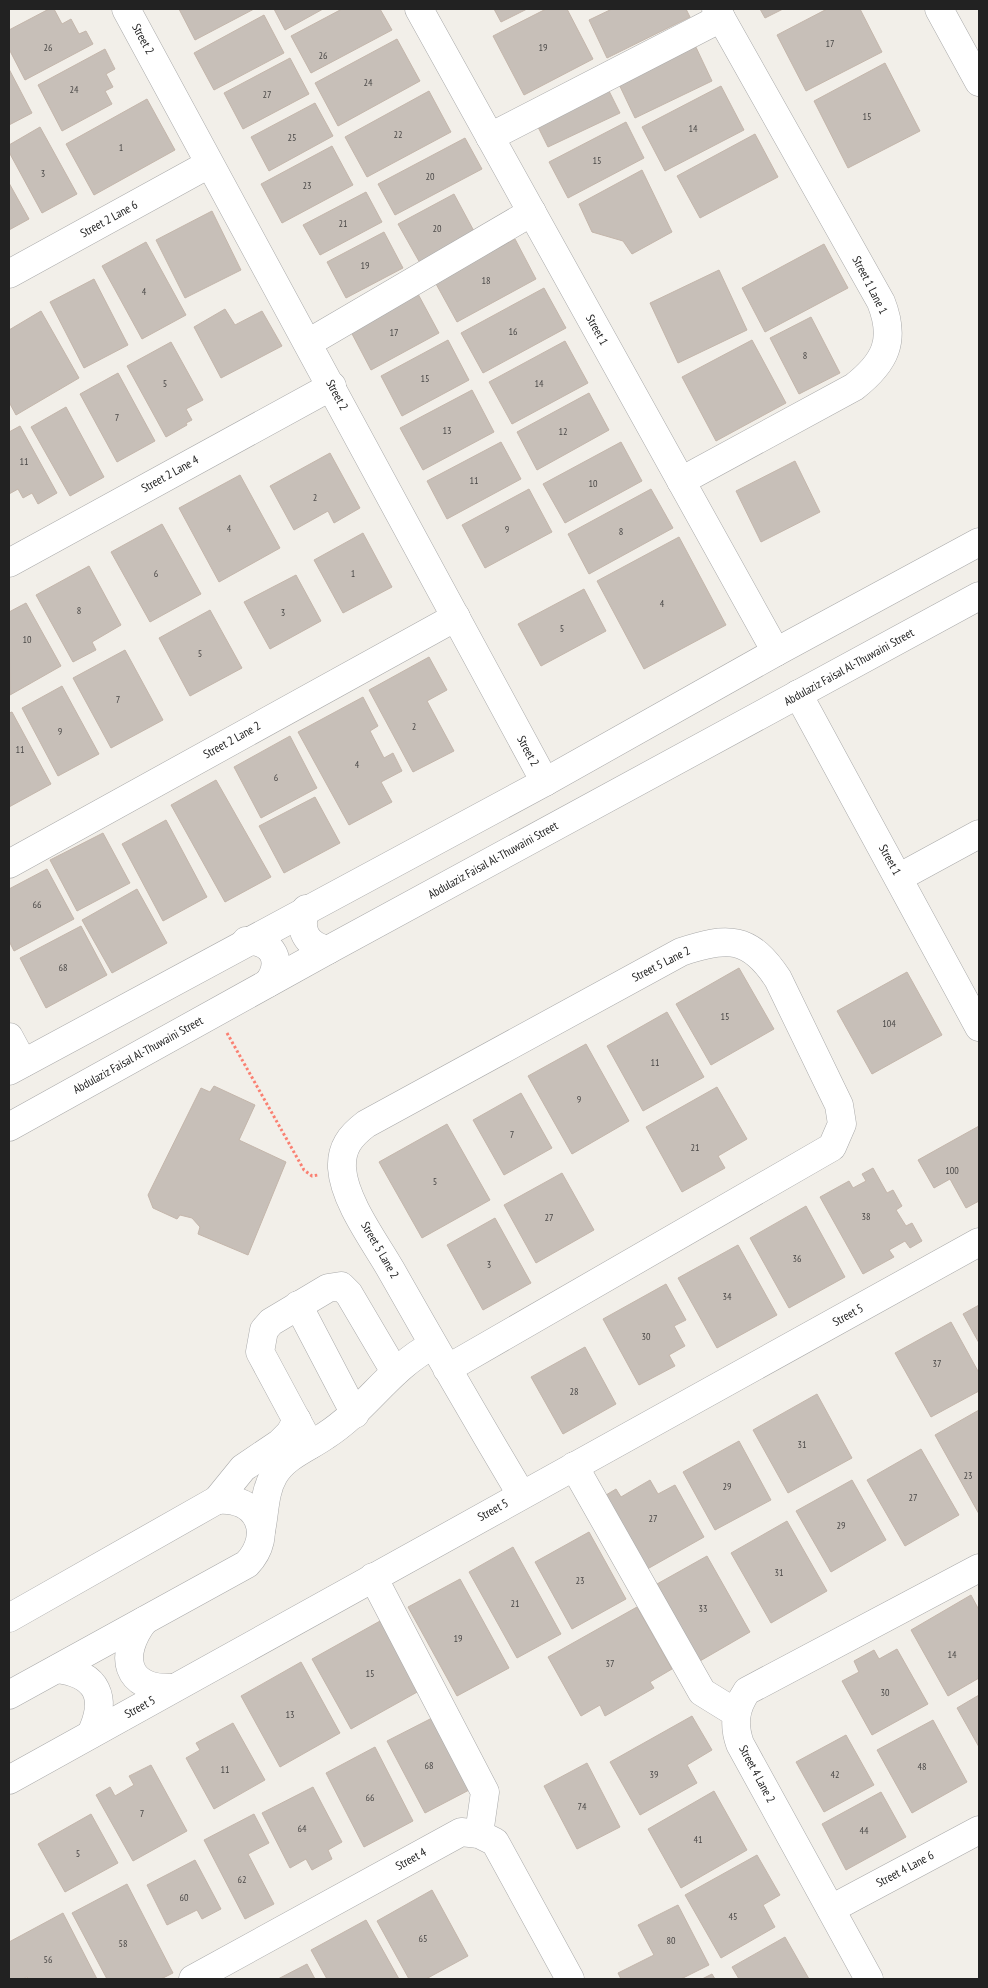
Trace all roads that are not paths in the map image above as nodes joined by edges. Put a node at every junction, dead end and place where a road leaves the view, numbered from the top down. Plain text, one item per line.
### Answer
1 (126, 9) edge
2 (419, 9) edge
3 (939, 9) edge
4 (718, 13) edge
5 (979, 82) edge
6 (490, 137) junction
7 (209, 164) junction
8 (532, 212) junction
9 (9, 274) edge
10 (308, 343) junction
11 (332, 386) junction
12 (681, 481) junction
13 (979, 542) edge
14 (9, 563) edge
15 (979, 596) edge
16 (456, 617) junction
17 (776, 652) junction
18 (798, 694) junction
19 (545, 782) junction
20 (979, 834) edge
21 (9, 864) edge
22 (900, 878) junction
23 (306, 909) junction
24 (246, 941) junction
25 (328, 950) junction
26 (268, 984) junction
27 (979, 1027) edge
28 (9, 1037) edge
29 (16, 1067) edge
30 (9, 1127) edge
31 (979, 1242) edge
32 (298, 1305) junction
33 (433, 1345) junction
34 (447, 1369) junction
35 (395, 1372) junction
36 (356, 1414) junction
37 (297, 1420) junction
38 (310, 1445) junction
39 (574, 1466) junction
40 (521, 1494) junction
41 (217, 1500) junction
42 (261, 1531) junction
43 (979, 1568) edge
44 (373, 1578) junction
45 (9, 1618) edge
46 (144, 1621) junction
47 (57, 1669) junction
48 (173, 1688) junction
49 (9, 1695) edge
50 (736, 1713) junction
51 (91, 1734) junction
52 (9, 1780) edge
53 (979, 1830) edge
54 (479, 1834) junction
55 (830, 1909) junction
56 (193, 1979) edge
57 (570, 1979) edge
58 (869, 1979) edge

1 - 7 street, Street 2
2 - 6 street, Street 1
3 - 5 street
4 - 6 street
4 - 12 street, Street 1 Lane 1
6 - 8 street, Street 1
7 - 9 street, Street 2 Lane 6
7 - 10 street, Street 2
8 - 10 street
8 - 12 street, Street 1
10 - 11 street, Street 2
11 - 14 street, Street 2 Lane 4
11 - 16 street, Street 2
12 - 17 street, Street 1
13 - 17 street
15 - 18 street, Abdulaziz Faisal Al-Thuwaini Street
16 - 19 street, Street 2
16 - 21 street, Street 2 Lane 2
17 - 19 street
18 - 22 street, Street 1
18 - 25 street, Abdulaziz Faisal Al-Thuwaini Street
19 - 23 street
20 - 22 street
22 - 27 street, Street 1
23 - 24 street
23 - 25 street
24 - 26 street
24 - 29 street
25 - 26 street, Abdulaziz Faisal Al-Thuwaini Street
26 - 30 street, Abdulaziz Faisal Al-Thuwaini Street
28 - 29 street
31 - 39 street, Street 5
32 - 35 street
32 - 36 street
32 - 37 street
33 - 34 street, Street 5 Lane 2
33 - 34 street, Street 5 Lane 2
33 - 35 street
34 - 40 street, Street 5 Lane 2
35 - 36 street
36 - 38 street
37 - 38 street
37 - 41 street
38 - 42 street
39 - 40 street, Street 5
39 - 50 street
40 - 44 street, Street 5
41 - 42 street
41 - 45 street
42 - 46 street
43 - 50 street
44 - 48 street, Street 5
44 - 54 street
46 - 47 street
46 - 48 street
47 - 49 street
47 - 51 street
48 - 51 street, Street 5
50 - 55 street, Street 4 Lane 2
51 - 52 street, Street 5
53 - 55 street, Street 4 Lane 6
54 - 56 street, Street 4
54 - 57 street
55 - 58 street, Street 4 Lane 2

